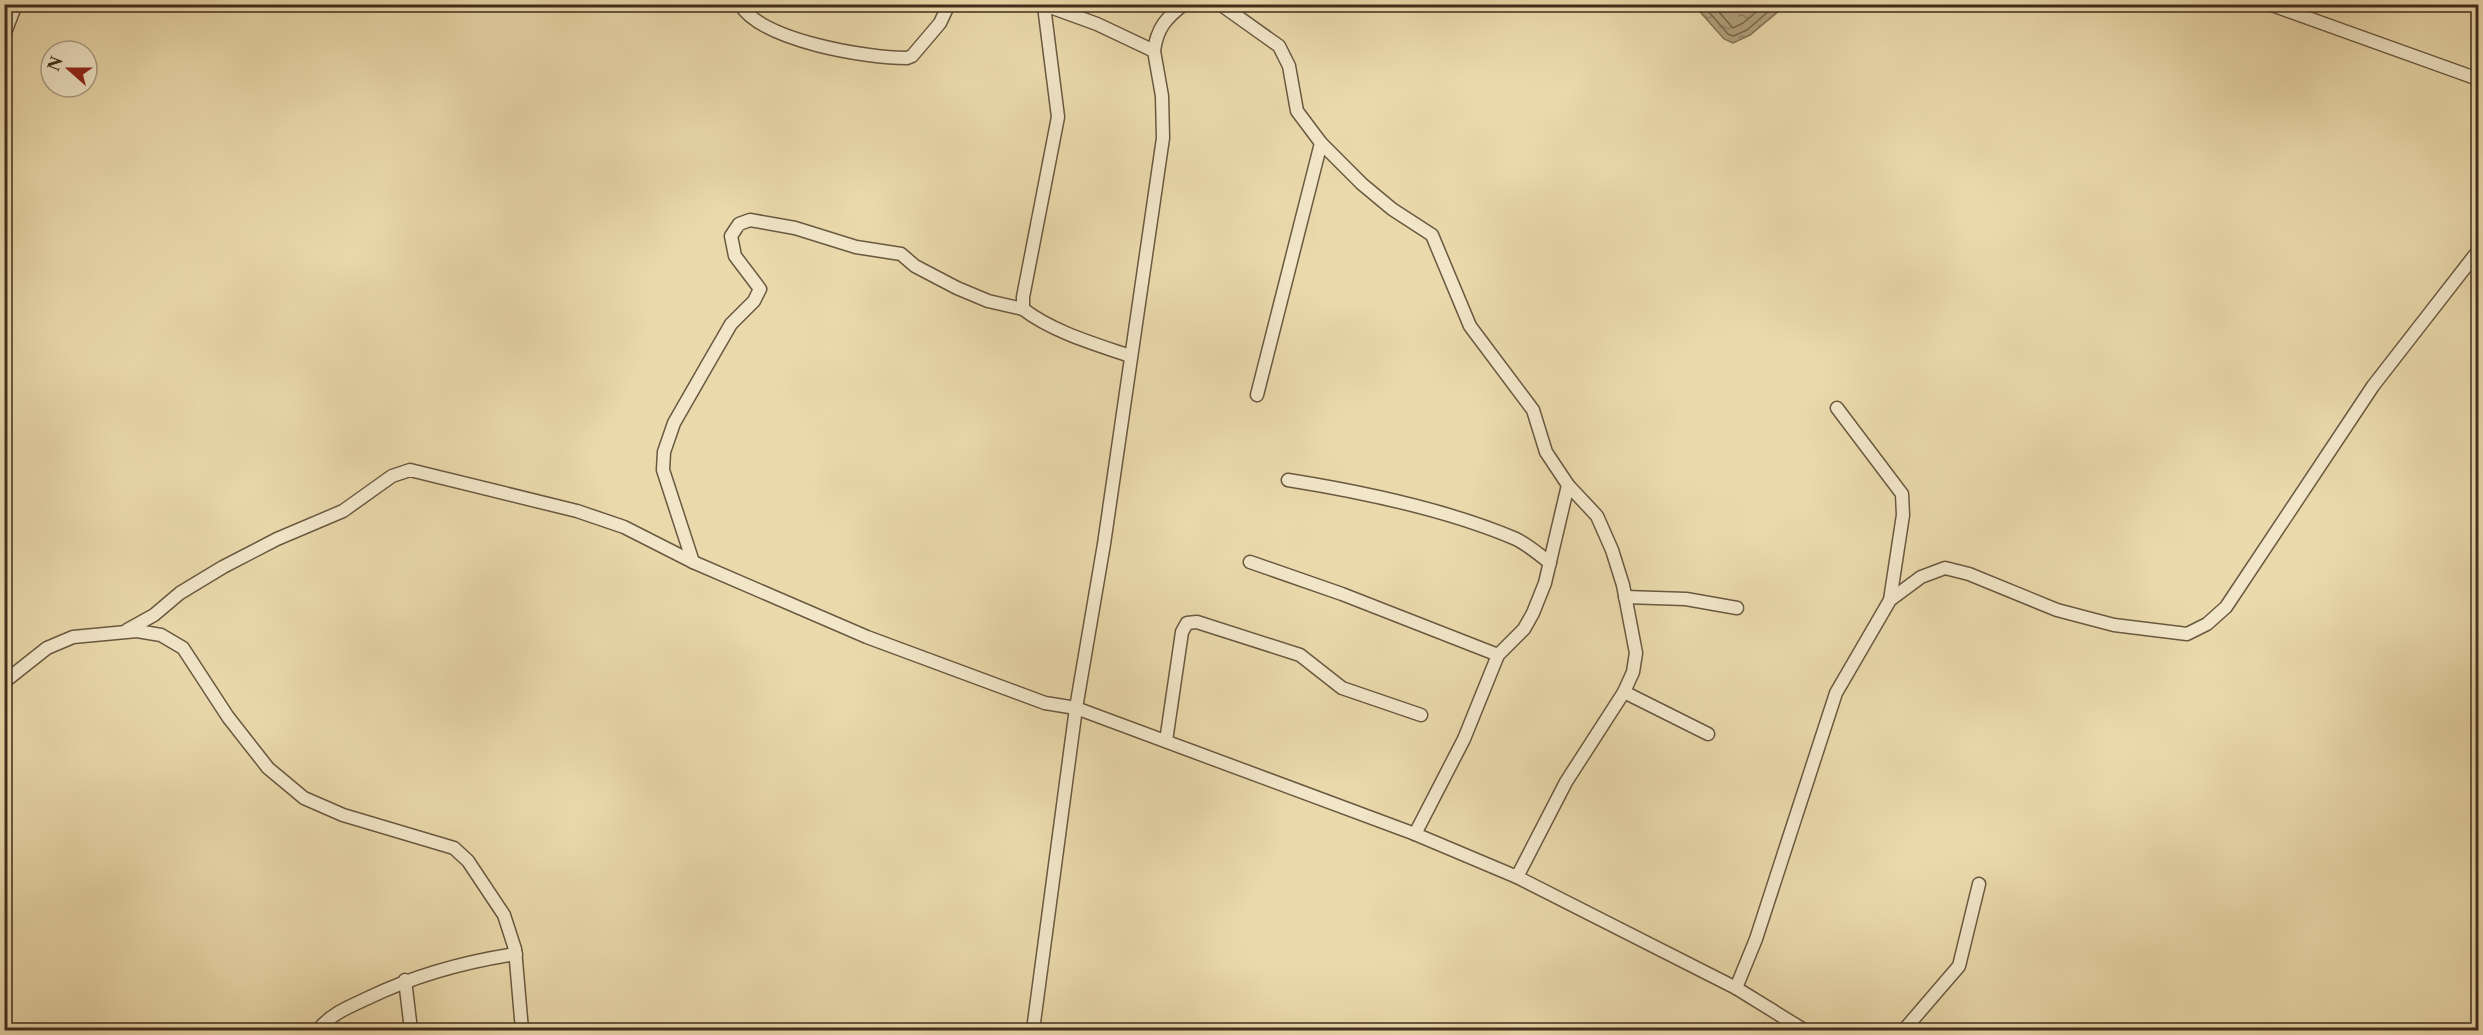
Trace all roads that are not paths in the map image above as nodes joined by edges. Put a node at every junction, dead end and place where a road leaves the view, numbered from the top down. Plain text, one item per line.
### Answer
1 (16, 4) edge
2 (740, 4) edge
3 (949, 4) edge
4 (1184, 4) edge
5 (1220, 4) edge
6 (2269, 4) edge
7 (1043, 5) edge
8 (4, 35) edge
9 (1154, 51) junction
10 (2478, 79) edge
11 (1321, 143) junction
12 (2478, 251) edge
13 (1023, 309) junction
14 (1130, 356) junction
15 (1257, 395) dead end
16 (1837, 408) dead end
17 (1287, 480) dead end
18 (1568, 485) junction
19 (693, 562) junction
20 (1250, 562) dead end
21 (1550, 563) junction
22 (1625, 597) junction
23 (1890, 600) junction
24 (1737, 608) dead end
25 (127, 630) junction
26 (1498, 655) junction
27 (4, 682) edge
28 (1624, 692) junction
29 (1076, 708) junction
30 (1421, 715) dead end
31 (1707, 734) dead end
32 (1166, 741) junction
33 (1415, 834) junction
34 (1517, 877) junction
35 (1979, 884) dead end
36 (516, 954) junction
37 (405, 980) junction
38 (1736, 988) junction
39 (318, 1030) edge
40 (411, 1030) edge
41 (522, 1030) edge
42 (1033, 1030) edge
43 (1804, 1030) edge
44 (1904, 1030) edge

1 - 8 street
2 - 3 street
4 - 9 street
5 - 11 street
6 - 10 street
7 - 9 street
7 - 13 street
9 - 14 street
11 - 15 street
11 - 18 street
12 - 23 street
13 - 14 street
13 - 19 street
14 - 29 street
16 - 23 street
17 - 21 street
18 - 21 street
18 - 22 street
19 - 25 street
19 - 29 street
20 - 26 street
21 - 26 street
22 - 24 street
22 - 28 street
23 - 38 street
25 - 27 street
25 - 36 street
26 - 33 street
28 - 31 street
28 - 34 street
29 - 32 street
29 - 42 street
30 - 32 street
32 - 33 street
33 - 34 street
34 - 38 street
35 - 44 street
36 - 37 street
36 - 41 street
37 - 39 street
37 - 40 street
38 - 43 street

